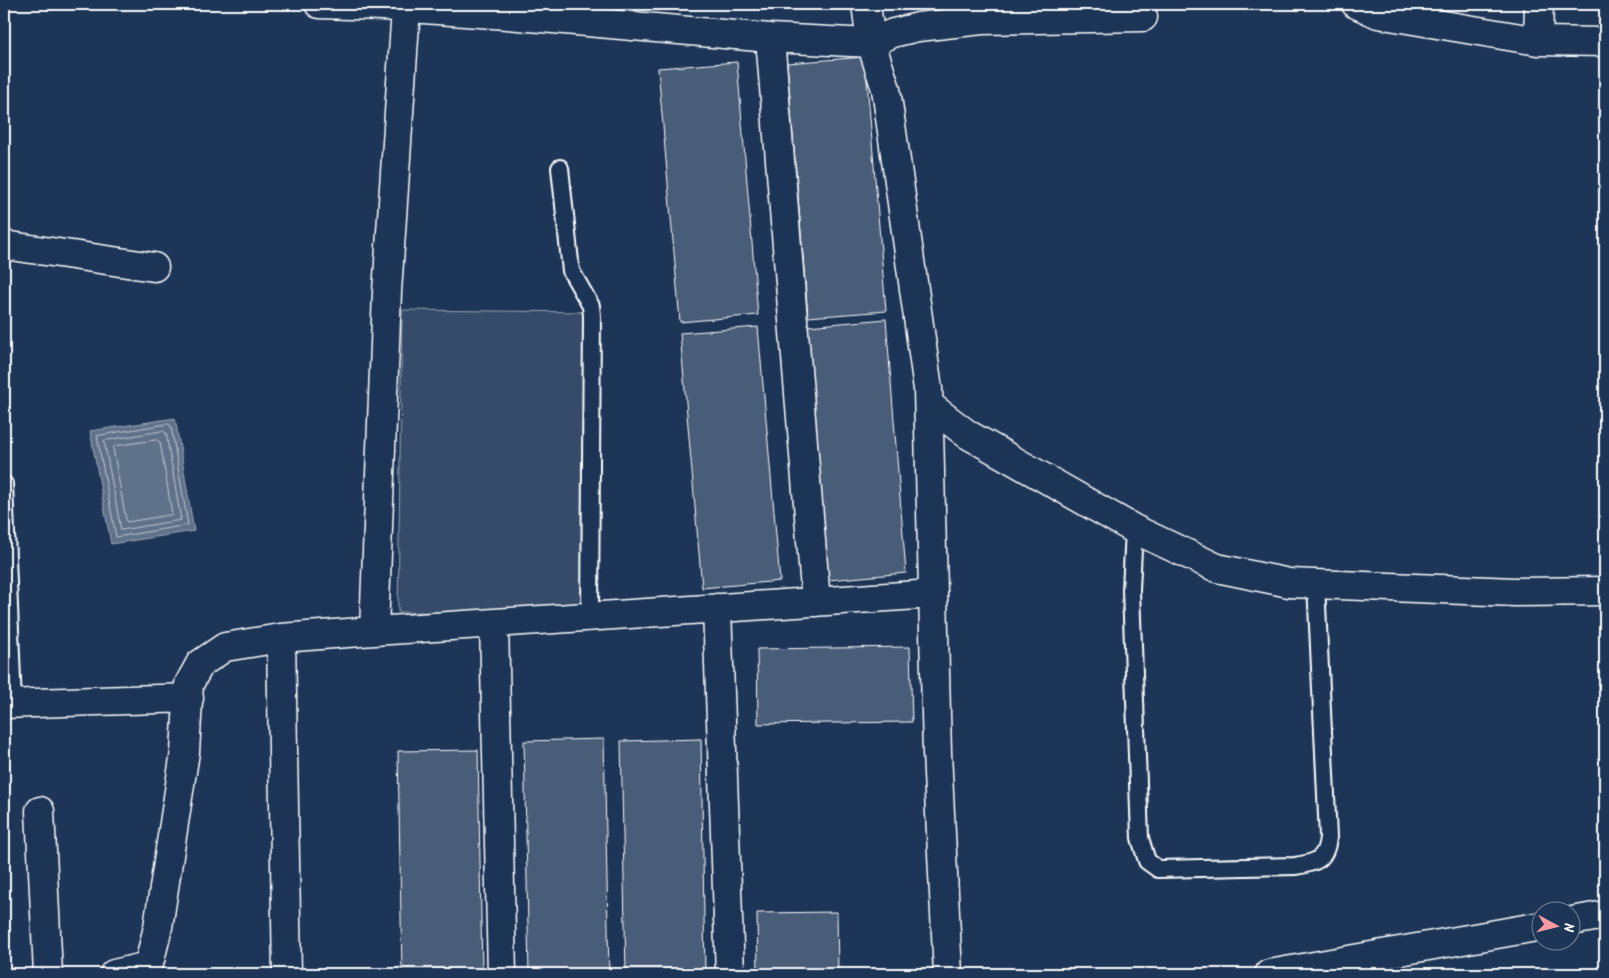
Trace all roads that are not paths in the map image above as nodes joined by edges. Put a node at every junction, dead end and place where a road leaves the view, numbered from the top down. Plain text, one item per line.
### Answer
1 (319, 4) edge
2 (866, 4) edge
3 (1356, 4) edge
4 (1539, 4) edge
5 (389, 6) edge
6 (519, 10) edge
7 (1143, 17) dead end
8 (770, 38) junction
9 (1538, 41) junction
10 (1605, 42) edge
11 (872, 43) junction
12 (560, 168) dead end
13 (4, 245) edge
14 (154, 267) dead end
15 (928, 405) junction
16 (4, 484) edge
17 (1134, 529) junction
18 (1316, 584) junction
19 (1605, 591) edge
20 (933, 594) junction
21 (816, 602) junction
22 (717, 608) junction
23 (590, 616) junction
24 (494, 623) junction
25 (374, 631) junction
26 (281, 638) junction
27 (189, 698) junction
28 (8, 704) edge
29 (40, 811) dead end
30 (1605, 915) edge
31 (1582, 919) edge
32 (1532, 928) edge
33 (48, 974) edge
34 (114, 974) edge
35 (287, 974) edge
36 (502, 974) edge
37 (730, 974) edge
38 (948, 974) edge
39 (1269, 974) edge

1 - 5 street
2 - 11 street
3 - 9 street
4 - 9 street
5 - 6 street
5 - 25 street
6 - 8 street
7 - 11 street
8 - 11 street
8 - 21 street
9 - 10 street
11 - 15 street
12 - 23 lane
13 - 14 street
15 - 17 street
15 - 20 street
16 - 28 lane
17 - 18 street
17 - 18 lane
18 - 19 street
20 - 21 street
20 - 38 street
21 - 22 street
22 - 23 street
22 - 37 street
23 - 24 street
24 - 25 street
24 - 36 street
25 - 26 street
26 - 27 street
26 - 35 street
27 - 28 street
27 - 34 street
29 - 33 street
30 - 31 street
32 - 39 street

